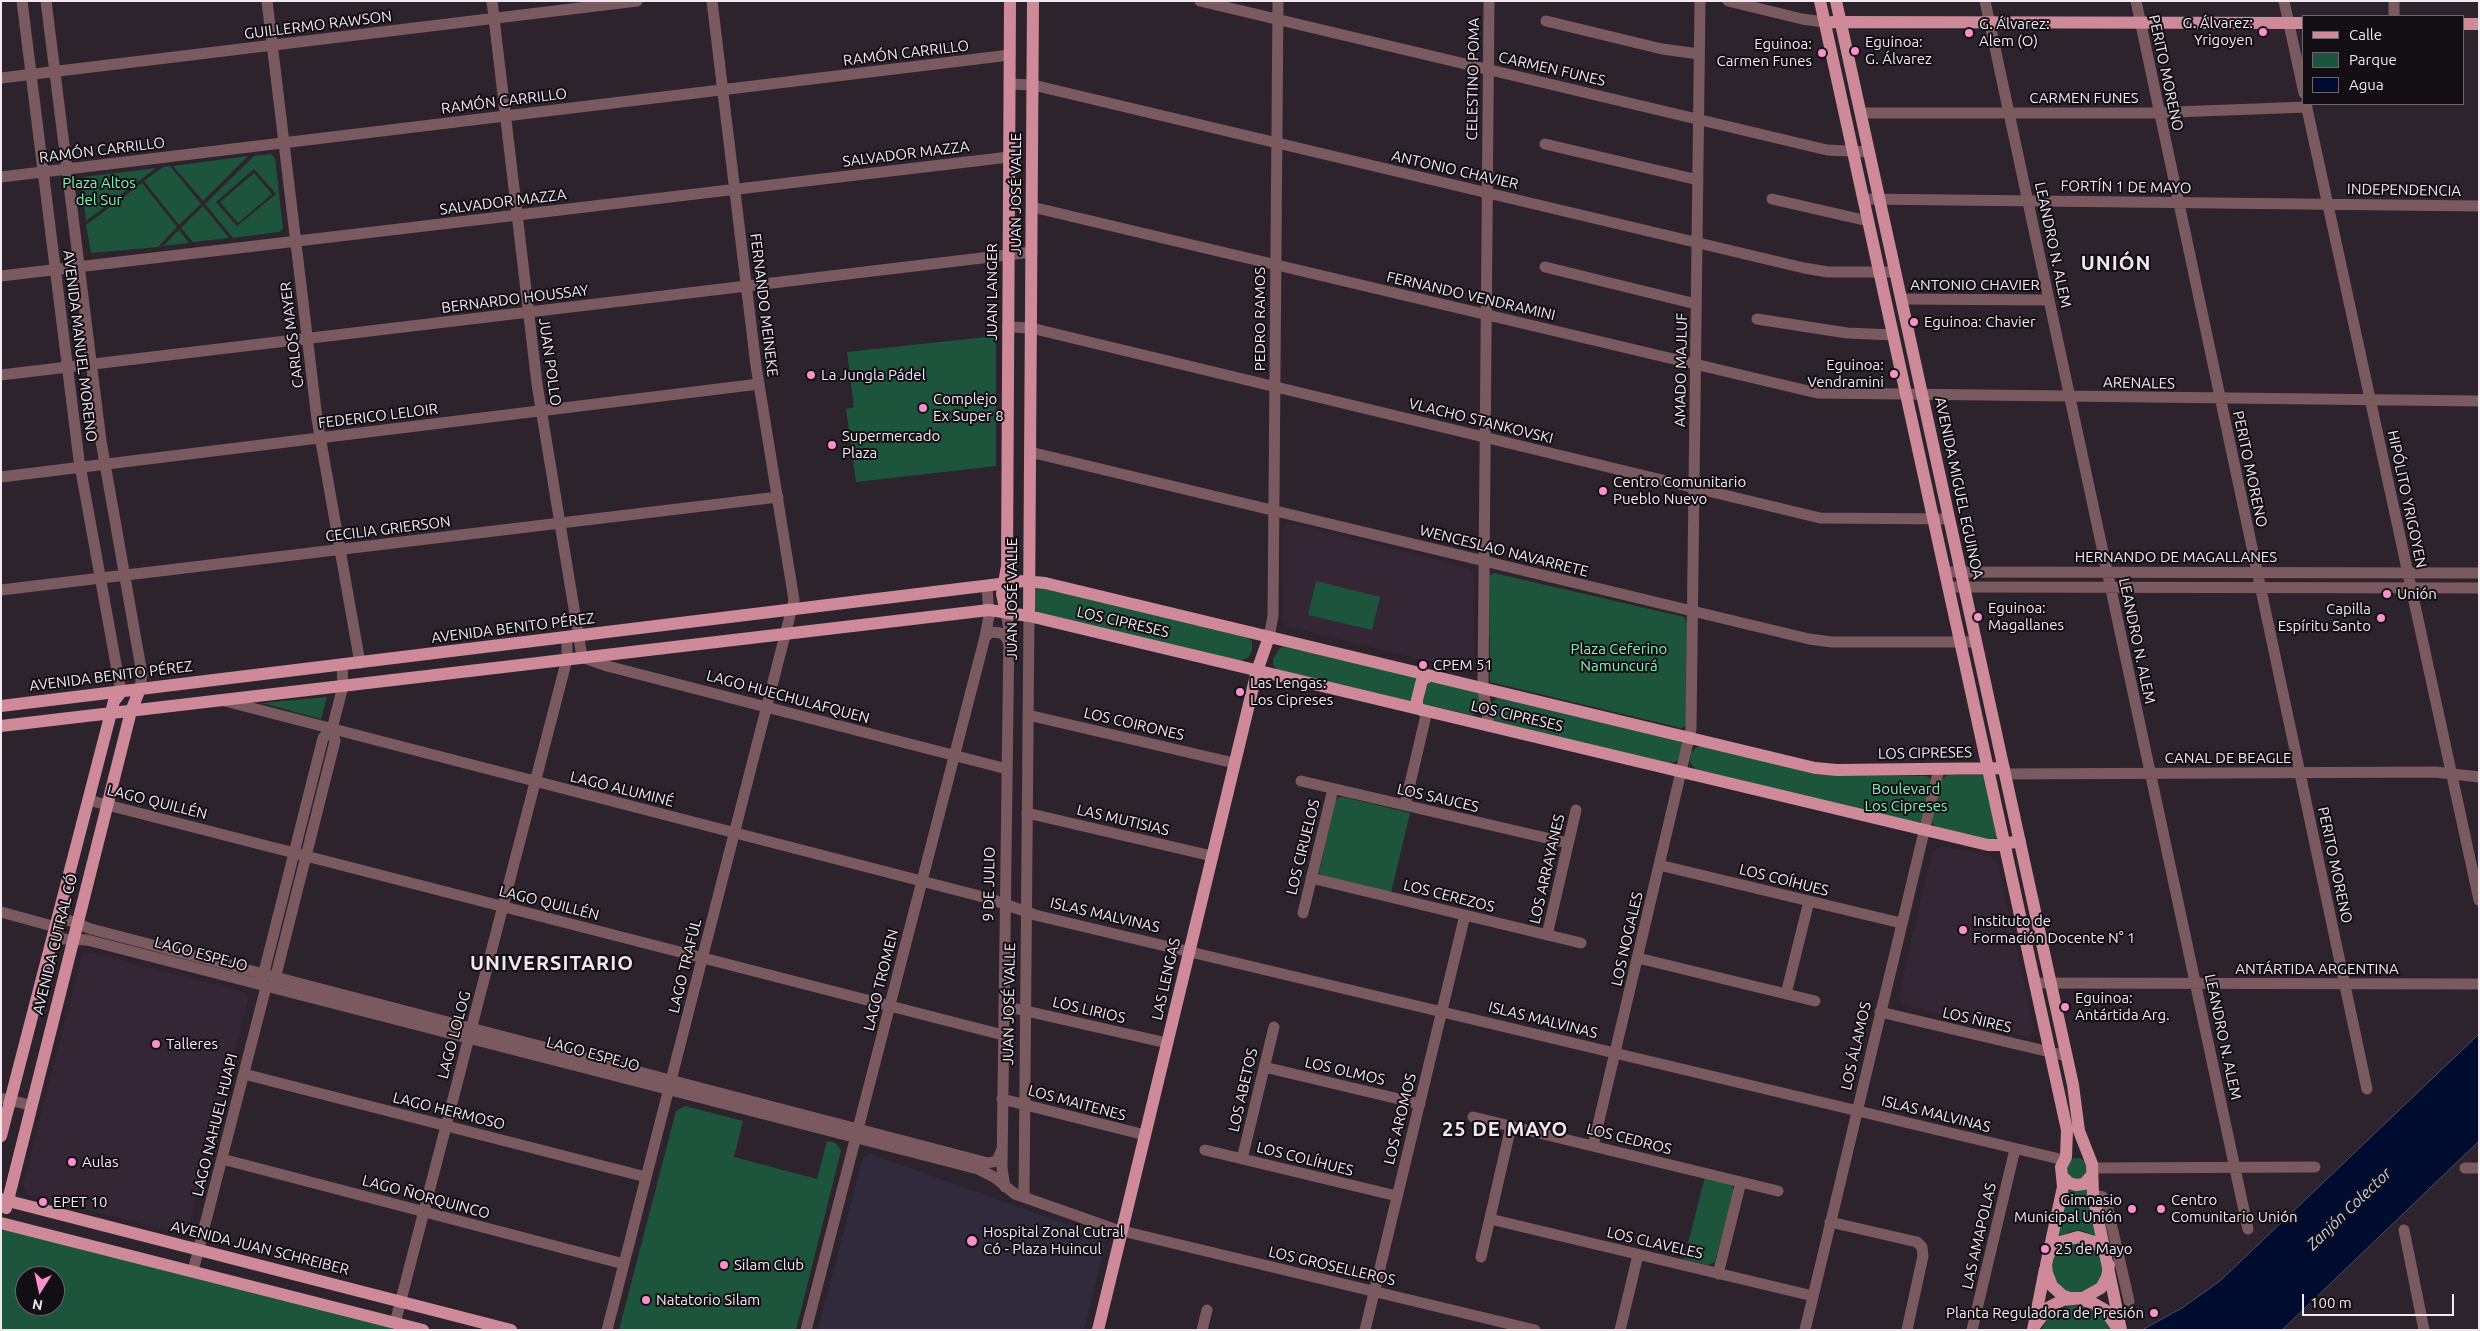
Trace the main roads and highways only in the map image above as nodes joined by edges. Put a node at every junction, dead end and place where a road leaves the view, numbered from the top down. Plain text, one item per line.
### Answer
1 (1010, 1) edge
2 (1034, 1) edge
3 (1820, 1) edge
4 (1836, 1) edge
5 (1824, 22) junction
6 (1840, 22) junction
7 (2302, 24) edge
8 (2465, 24) edge
9 (2479, 24) edge
10 (1029, 581) junction
11 (1005, 583) junction
12 (1006, 612) junction
13 (1028, 616) junction
14 (1269, 637) junction
15 (1256, 671) junction
16 (1429, 676) junction
17 (140, 689) junction
18 (122, 692) junction
19 (1, 706) edge
20 (132, 709) junction
21 (1424, 711) junction
22 (111, 714) junction
23 (1, 726) edge
24 (1988, 769) junction
25 (2005, 771) junction
26 (2020, 841) junction
27 (2004, 844) junction
28 (6, 1100) edge
29 (1, 1136) edge
30 (2065, 1159) junction
31 (2091, 1167) junction
32 (2064, 1178) junction
33 (3, 1211) edge
34 (2047, 1262) junction
35 (2108, 1263) junction
36 (2076, 1299) junction
37 (2033, 1329) edge
38 (423, 1330) edge
39 (511, 1330) edge
40 (1098, 1330) edge
41 (2120, 1330) edge

1 - 11 main road, JUAN LANGER
2 - 10 main road, JUAN JOSÉ VALLE
3 - 5 main road, AVENIDA MIGUEL EGUINOA
4 - 6 main road, AVENIDA MIGUEL EGUINOA
5 - 6 main road
5 - 24 main road, AVENIDA MIGUEL EGUINOA
6 - 7 main road
6 - 25 main road, AVENIDA MIGUEL EGUINOA
8 - 9 main road
10 - 11 main road, AVENIDA BENITO PÉREZ
10 - 13 main road, JUAN JOSÉ VALLE
10 - 14 main road, LOS CIPRESES
11 - 12 main road, 9 DE JULIO
11 - 17 main road, AVENIDA BENITO PÉREZ
12 - 13 main road, LOS CIPRESES
12 - 20 main road
13 - 15 main road, LOS CIPRESES
14 - 15 main road, LAS LENGAS
14 - 16 main road, LOS CIPRESES
15 - 21 main road, LOS CIPRESES
15 - 40 main road, LAS LENGAS
16 - 21 main road
16 - 24 main road, LOS CIPRESES
17 - 18 main road, AVENIDA BENITO PÉREZ
17 - 20 main road, AVENIDA CUTRAL CÓ
18 - 19 main road, AVENIDA BENITO PÉREZ
18 - 20 main road
18 - 22 main road, AVENIDA CUTRAL CÓ
20 - 22 main road
20 - 33 main road, AVENIDA CUTRAL CÓ
21 - 27 main road, LOS CIPRESES
22 - 23 main road
22 - 28 main road, AVENIDA CUTRAL CÓ
24 - 25 main road, LOS CIPRESES
24 - 27 main road, AVENIDA MIGUEL EGUINOA
25 - 26 main road, AVENIDA MIGUEL EGUINOA
26 - 27 main road, LOS CIPRESES
26 - 31 main road, AVENIDA MIGUEL EGUINOA
27 - 30 main road, AVENIDA MIGUEL EGUINOA
28 - 29 main road, AVENIDA CUTRAL CÓ
30 - 31 main road
30 - 32 main road, AVENIDA MIGUEL EGUINOA
31 - 32 main road
31 - 35 main road, AVENIDA MIGUEL EGUINOA
32 - 34 main road, AVENIDA MIGUEL EGUINOA
33 - 38 main road
33 - 39 main road, AVENIDA JUAN SCHREIBER
34 - 35 main road, AVENIDA MIGUEL EGUINOA
34 - 36 main road, AVENIDA MIGUEL EGUINOA
34 - 37 main road
35 - 36 main road
35 - 41 main road, AVENIDA MIGUEL EGUINOA
36 - 37 main road
36 - 41 main road, AVENIDA MIGUEL EGUINOA

